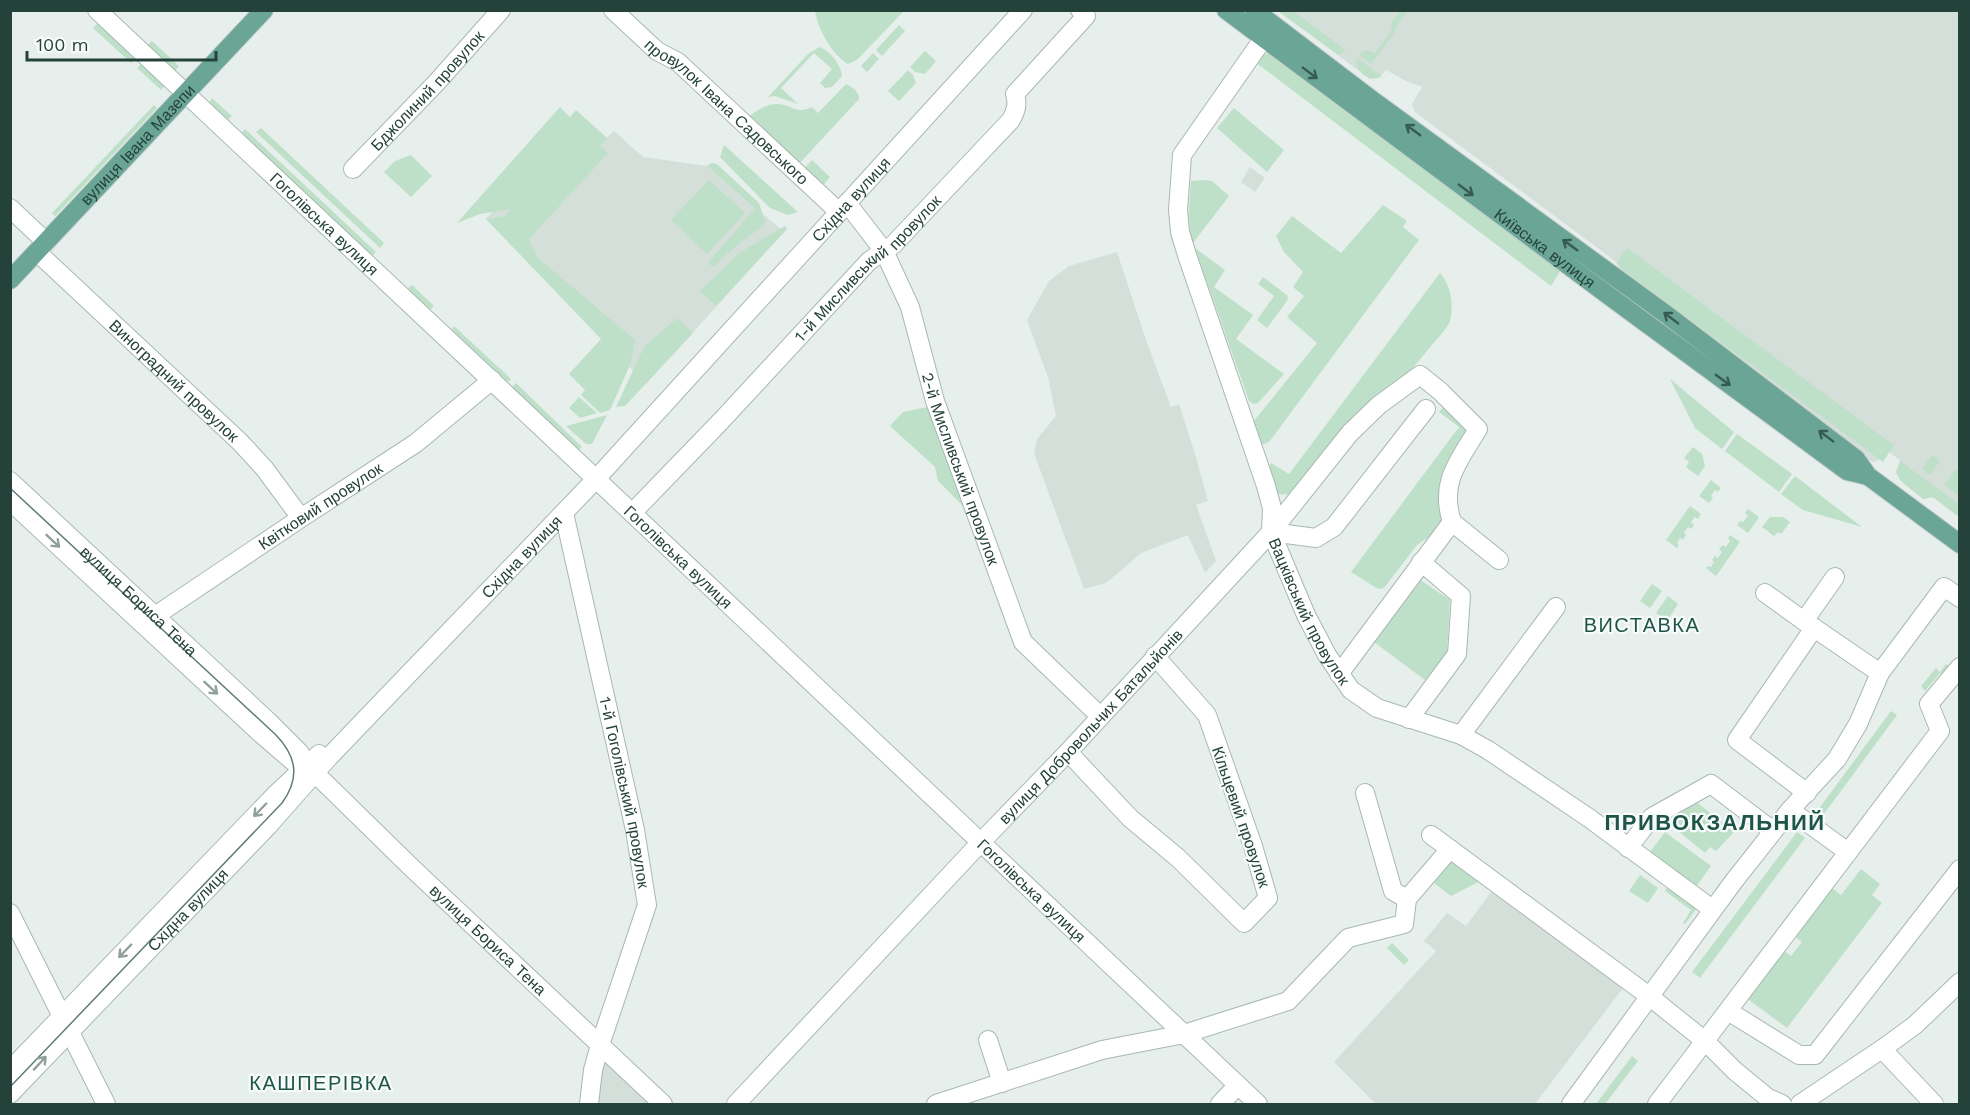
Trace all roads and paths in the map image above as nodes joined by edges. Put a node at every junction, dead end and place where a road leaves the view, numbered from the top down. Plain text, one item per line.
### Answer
1 (97, 10) edge
2 (264, 10) edge
3 (501, 10) edge
4 (613, 10) edge
5 (1011, 10) edge
6 (1023, 10) edge
7 (1226, 10) edge
8 (1254, 10) edge
9 (1083, 13) edge
10 (1263, 39) junction
11 (187, 95) junction
12 (353, 169) dead end
13 (840, 207) junction
14 (10, 208) edge
15 (41, 247) junction
16 (884, 251) junction
17 (10, 280) edge
18 (492, 380) junction
19 (1426, 409) dead end
20 (592, 476) junction
21 (1868, 476) junction
22 (10, 481) edge
23 (10, 501) edge
24 (564, 513) junction
25 (632, 513) junction
26 (301, 518) junction
27 (1452, 522) junction
28 (1270, 532) junction
29 (1959, 544) edge
30 (1498, 560) dead end
31 (1421, 562) junction
32 (1835, 578) dead end
33 (1766, 593) dead end
34 (1959, 598) edge
35 (1556, 607) dead end
36 (149, 620) junction
37 (1809, 624) junction
38 (1155, 656) junction
39 (1959, 667) edge
40 (1880, 673) junction
41 (1339, 674) junction
42 (1100, 716) junction
43 (1409, 719) junction
44 (1461, 735) junction
45 (1068, 752) junction
46 (309, 768) junction
47 (1365, 793) dead end
48 (1807, 793) junction
49 (1790, 810) junction
50 (1773, 831) junction
51 (1431, 835) dead end
52 (981, 842) junction
53 (1628, 848) junction
54 (1449, 849) junction
55 (1848, 852) junction
56 (1959, 869) edge
57 (1407, 899) junction
58 (1712, 909) junction
59 (10, 913) edge
60 (1959, 982) edge
61 (1649, 996) junction
62 (1728, 1011) junction
63 (65, 1024) junction
64 (1184, 1034) junction
65 (988, 1040) dead end
66 (1706, 1041) junction
67 (600, 1045) junction
68 (1882, 1049) junction
69 (10, 1070) edge
70 (1002, 1083) junction
71 (1238, 1085) junction
72 (10, 1094) edge
73 (106, 1104) edge
74 (589, 1104) edge
75 (663, 1104) edge
76 (736, 1104) edge
77 (936, 1104) edge
78 (1220, 1104) edge
79 (1258, 1104) edge
80 (1571, 1104) edge
81 (1657, 1104) edge
82 (1782, 1104) edge
83 (1800, 1104) edge
84 (1934, 1104) edge

1 - 11 street, Гоголівська вулиця
2 - 11 main road, вулиця Івана Мазепи
3 - 12 street, Бджолиний провулок
4 - 13 street, провулок Івана Садовського
5 - 13 street, Східна вулиця
6 - 13 street, Східна вулиця
7 - 10 main road, Київська вулиця
21 -> 8 main road, Київська вулиця
9 - 16 street, 1-й Мисливський провулок
10 -> 21 main road, Київська вулиця
10 - 28 street, Вацківський провулок
11 - 15 main road, вулиця Івана Мазепи
11 - 18 street, Гоголівська вулиця
13 - 16 street, 2-й Мисливський провулок
13 - 20 street, Східна вулиця
14 - 15 street, Виноградний провулок
15 - 17 main road, вулиця Івана Мазепи
15 - 26 street, Виноградний провулок
16 - 25 street, 1-й Мисливський провулок
16 - 42 street, 2-й Мисливський провулок
18 - 20 street, Гоголівська вулиця
18 - 26 street, Квітковий провулок
19 - 28 street
20 - 24 street, Східна вулиця
20 - 25 street, Гоголівська вулиця
20 - 46 street, Східна вулиця
21 - 29 main road, Київська вулиця
22 - 36 street, вулиця Бориса Тена
23 -> 36 street, вулиця Бориса Тена
24 - 46 street, Східна вулиця
24 - 67 street, 1-й Гоголівський провулок
25 - 52 street, Гоголівська вулиця
26 - 36 street, Квітковий провулок
27 - 28 street, вулиця Добровольчих Батальйонів
27 - 30 street
27 - 31 street
28 - 38 street, вулиця Добровольчих Батальйонів
28 - 41 street, Вацківський провулок
31 - 41 street
31 - 43 street
32 - 37 street
33 - 37 street
34 - 40 street
35 - 44 street
36 - 46 street, вулиця Бориса Тена
37 - 40 street
37 - 48 street
38 - 42 street, вулиця Добровольчих Батальйонів
38 - 45 street, Кільцевий провулок
39 - 55 street
40 - 48 street
41 - 43 street, Вацківський провулок
42 - 45 street, вулиця Добровольчих Батальйонів
43 - 44 street, Вацківський провулок
44 - 53 street, Вацківський провулок
45 - 52 street, вулиця Добровольчих Батальйонів
46 - 63 street, Східна вулиця
46 - 67 street, вулиця Бориса Тена
47 - 57 street
48 - 49 street
49 - 50 street
49 - 55 street
50 - 53 street
50 - 58 street
51 - 54 street
52 - 64 street, Гоголівська вулиця
52 - 76 street, вулиця Добровольчих Батальйонів
53 - 58 street, Вацківський провулок
54 - 57 street
54 - 61 street
55 - 62 street
56 - 62 street
57 - 64 street
58 - 61 street
59 - 63 street
60 - 68 street
61 - 66 street
61 - 80 street
62 - 66 street
63 - 69 street, Східна вулиця
72 -> 63 street, Східна вулиця
63 - 73 street
64 - 70 street
64 - 71 street, Гоголівська вулиця
65 - 70 street
66 - 81 street
66 - 82 street
67 - 74 street, 1-й Гоголівський провулок
67 - 75 street, вулиця Бориса Тена
68 - 83 street
68 - 84 street
70 - 77 street
71 - 78 street
71 - 79 street, Гоголівська вулиця

